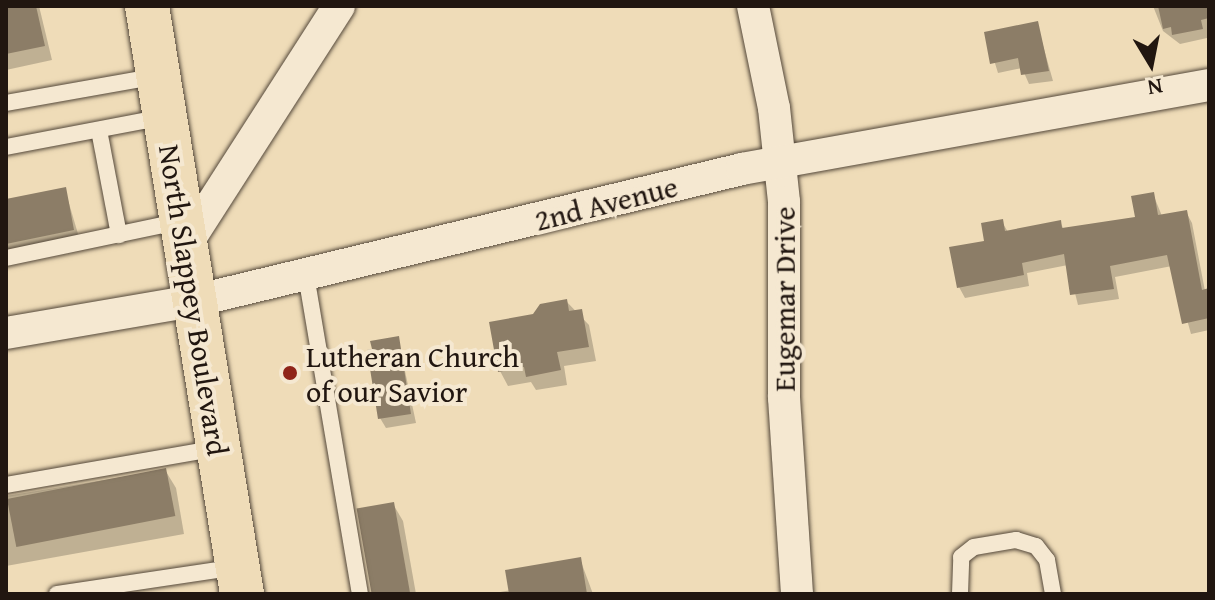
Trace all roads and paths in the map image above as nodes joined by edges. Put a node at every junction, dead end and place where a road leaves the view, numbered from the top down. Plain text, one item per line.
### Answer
1 (147, 6) edge
2 (339, 6) edge
3 (753, 6) edge
4 (1209, 85) edge
5 (161, 96) junction
6 (6, 103) edge
7 (99, 130) junction
8 (6, 147) edge
9 (780, 162) junction
10 (183, 233) junction
11 (119, 235) junction
12 (6, 258) edge
13 (306, 275) junction
14 (194, 301) junction
15 (6, 333) edge
16 (218, 447) junction
17 (6, 485) edge
18 (240, 580) edge
19 (57, 594) edge
20 (360, 594) edge
21 (797, 594) edge
22 (960, 594) edge
23 (1053, 594) edge

1 - 5 main road, North Slappey Boulevard
2 - 10 street
3 - 9 street, Eugemar Drive
4 - 9 street, 2nd Avenue
5 - 6 lane
5 - 7 lane
5 - 10 main road, North Slappey Boulevard
7 - 8 lane
7 - 11 lane
9 - 13 street, 2nd Avenue
9 - 21 street, Eugemar Drive
10 - 11 lane
10 - 14 main road, North Slappey Boulevard
11 - 12 lane
13 - 14 street, 2nd Avenue
13 - 20 lane
14 - 15 street, 2nd Avenue
14 - 16 main road, North Slappey Boulevard
16 - 17 lane
16 - 18 main road, North Slappey Boulevard
18 - 19 lane
22 - 23 lane

